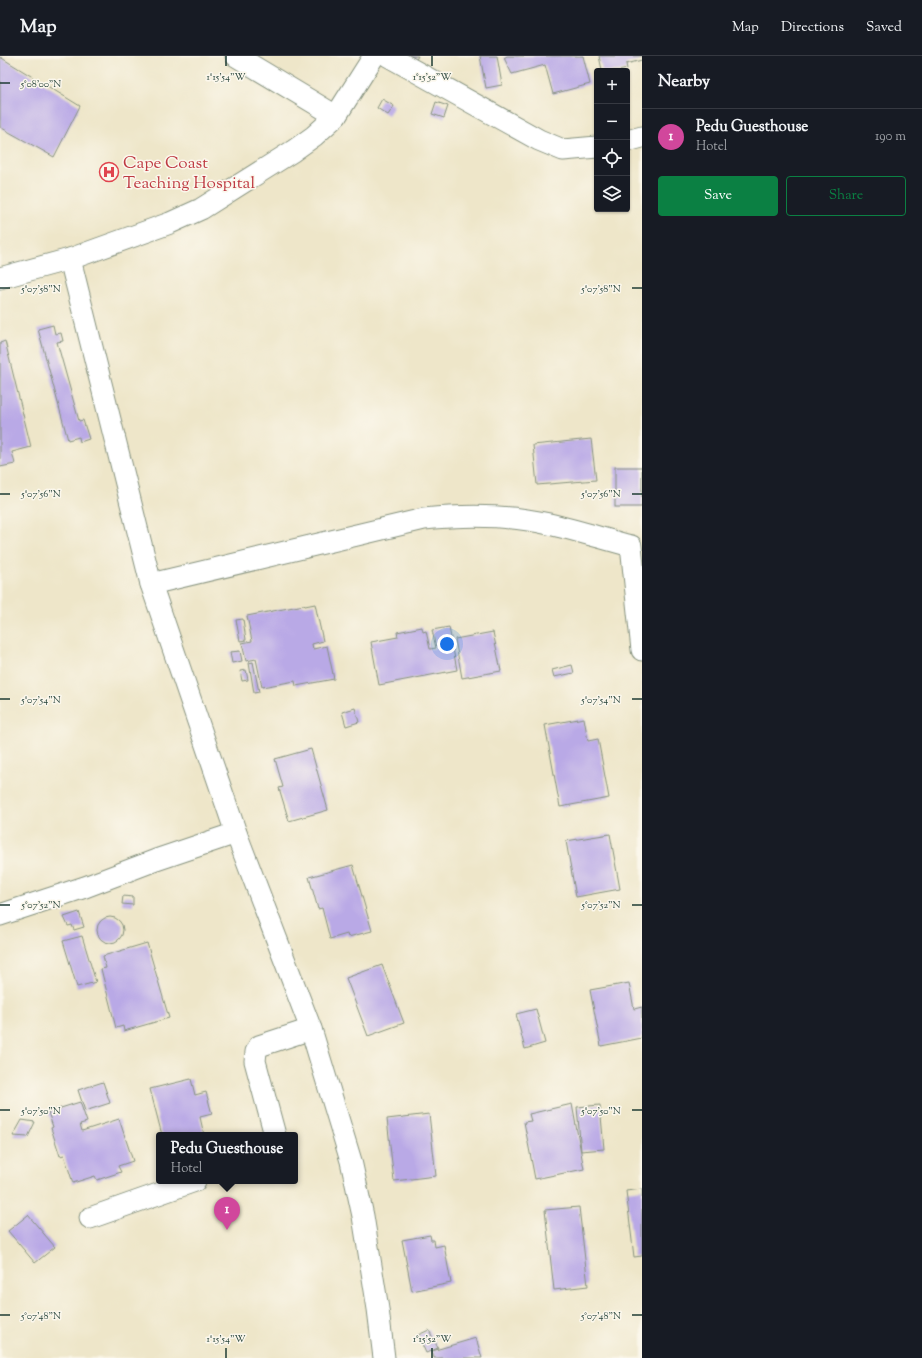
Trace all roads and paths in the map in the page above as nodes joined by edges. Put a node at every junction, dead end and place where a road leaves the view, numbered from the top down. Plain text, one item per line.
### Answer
1 (236, 56) edge
2 (374, 56) edge
3 (388, 56) edge
4 (336, 116) junction
5 (642, 137) edge
6 (630, 140) edge
7 (594, 147) edge
8 (70, 259) junction
9 (0, 278) edge
10 (637, 546) edge
11 (151, 584) junction
12 (642, 650) edge
13 (236, 833) junction
14 (0, 915) edge
15 (311, 1028) junction
16 (274, 1132) edge
17 (186, 1184) edge
18 (90, 1218) dead end
19 (384, 1358) edge

1 - 4 street
2 - 4 street
3 - 7 street
4 - 8 street
5 - 6 street
8 - 9 street
8 - 11 street
10 - 11 street
10 - 12 street
11 - 13 street
13 - 14 street
13 - 15 street
15 - 16 street
15 - 19 street
17 - 18 street

